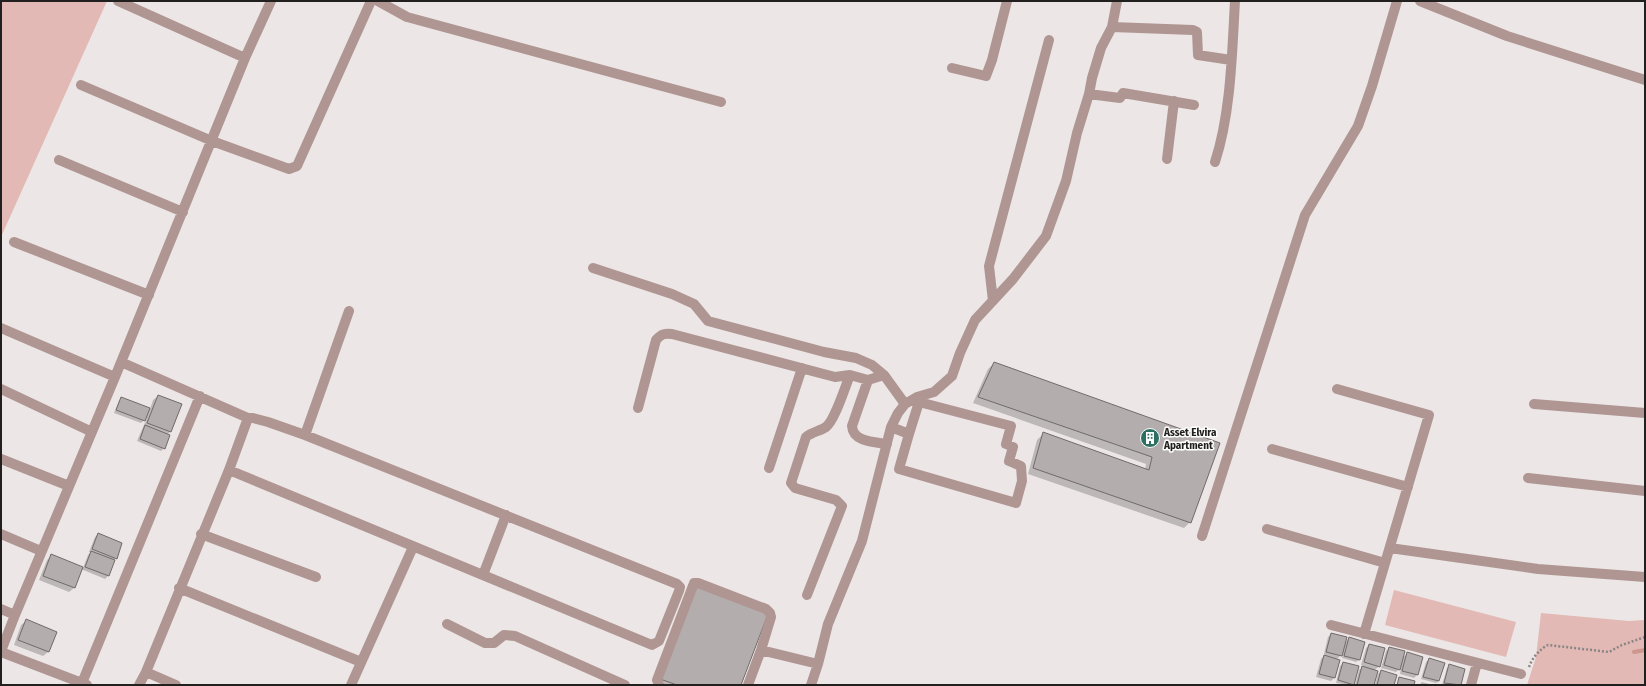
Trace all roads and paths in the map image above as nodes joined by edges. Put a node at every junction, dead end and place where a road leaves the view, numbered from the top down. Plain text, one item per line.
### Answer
1 (118, 1) edge
2 (270, 1) edge
3 (371, 1) edge
4 (378, 1) edge
5 (1007, 1) edge
6 (1117, 1) edge
7 (1235, 1) edge
8 (1397, 1) edge
9 (1420, 1) edge
10 (1112, 27) junction
11 (1049, 40) dead end
12 (245, 58) junction
13 (1231, 60) junction
14 (952, 68) dead end
15 (1645, 80) edge
16 (81, 85) dead end
17 (1089, 94) junction
18 (1174, 101) junction
19 (721, 102) dead end
20 (1194, 104) dead end
21 (212, 141) junction
22 (1167, 159) dead end
23 (59, 160) dead end
24 (1215, 162) dead end
25 (183, 212) junction
26 (14, 242) dead end
27 (593, 268) dead end
28 (149, 295) junction
29 (993, 301) junction
30 (349, 310) dead end
31 (1, 328) edge
32 (121, 362) junction
33 (802, 368) junction
34 (850, 375) junction
35 (884, 375) junction
36 (115, 377) junction
37 (868, 380) junction
38 (1, 389) edge
39 (1337, 389) dead end
40 (200, 396) junction
41 (906, 404) junction
42 (1534, 404) dead end
43 (638, 408) dead end
44 (1645, 413) edge
45 (248, 418) junction
46 (892, 427) junction
47 (92, 432) junction
48 (909, 434) junction
49 (305, 435) junction
50 (887, 444) junction
51 (1272, 449) dead end
52 (1, 459) edge
53 (769, 468) dead end
54 (229, 470) junction
55 (1528, 478) dead end
56 (69, 486) junction
57 (1408, 487) junction
58 (1645, 490) edge
59 (506, 514) junction
60 (1267, 529) dead end
61 (1, 534) edge
62 (201, 534) junction
63 (1202, 536) dead end
64 (413, 546) junction
65 (1390, 548) junction
66 (41, 551) junction
67 (1386, 563) junction
68 (483, 575) junction
69 (316, 577) dead end
70 (1645, 577) edge
71 (179, 588) junction
72 (807, 595) dead end
73 (1, 609) edge
74 (14, 615) junction
75 (447, 624) dead end
76 (1331, 625) dead end
77 (1364, 634) junction
78 (1645, 637) edge
79 (761, 650) junction
80 (1, 652) edge
81 (361, 662) junction
82 (1477, 663) junction
83 (818, 664) junction
84 (146, 672) junction
85 (1525, 672) joint
86 (85, 684) edge
87 (139, 685) edge
88 (176, 685) edge
89 (350, 685) edge
90 (625, 685) edge
91 (660, 685) edge
92 (748, 685) edge
93 (811, 685) edge
94 (1471, 685) edge

1 - 12 street
2 - 12 street
3 - 21 street
4 - 19 street
5 - 14 street
6 - 10 street
7 - 13 street
8 - 63 street
9 - 15 street
10 - 13 street
10 - 17 street
11 - 29 street
12 - 21 street
13 - 24 street
16 - 21 street
17 - 18 street
17 - 29 street
18 - 20 street
18 - 22 street
21 - 25 street
23 - 25 street
25 - 28 street
26 - 28 street
27 - 35 street
28 - 32 street
29 - 41 street
30 - 49 street
31 - 36 street
32 - 36 street
32 - 40 street
33 - 34 street
33 - 43 street
33 - 53 street
34 - 37 street
34 - 72 street
35 - 37 street
35 - 41 street
36 - 47 street
37 - 50 street
38 - 47 street
39 - 57 street
40 - 45 street
40 - 86 street
41 - 46 street
42 - 44 street
45 - 49 street
45 - 54 street
46 - 48 street
46 - 50 street
47 - 56 street
48 - 48 street
49 - 59 street
50 - 83 street
51 - 57 street
52 - 56 street
54 - 62 street
54 - 64 street
55 - 58 street
56 - 66 street
57 - 65 street
59 - 68 street
59 - 68 street
60 - 67 street
61 - 66 street
62 - 69 street
62 - 71 street
64 - 68 street
64 - 81 street
65 - 67 street
65 - 70 street
66 - 74 street
67 - 77 street
71 - 81 street
71 - 84 street
73 - 74 street
74 - 80 street
75 - 90 street
76 - 77 street
77 - 82 street
78 - 85 path
79 - 83 street
79 - 91 street
79 - 92 street
80 - 86 street
81 - 89 street
82 - 85 street
82 - 94 street
83 - 93 street
84 - 87 street
84 - 88 street

